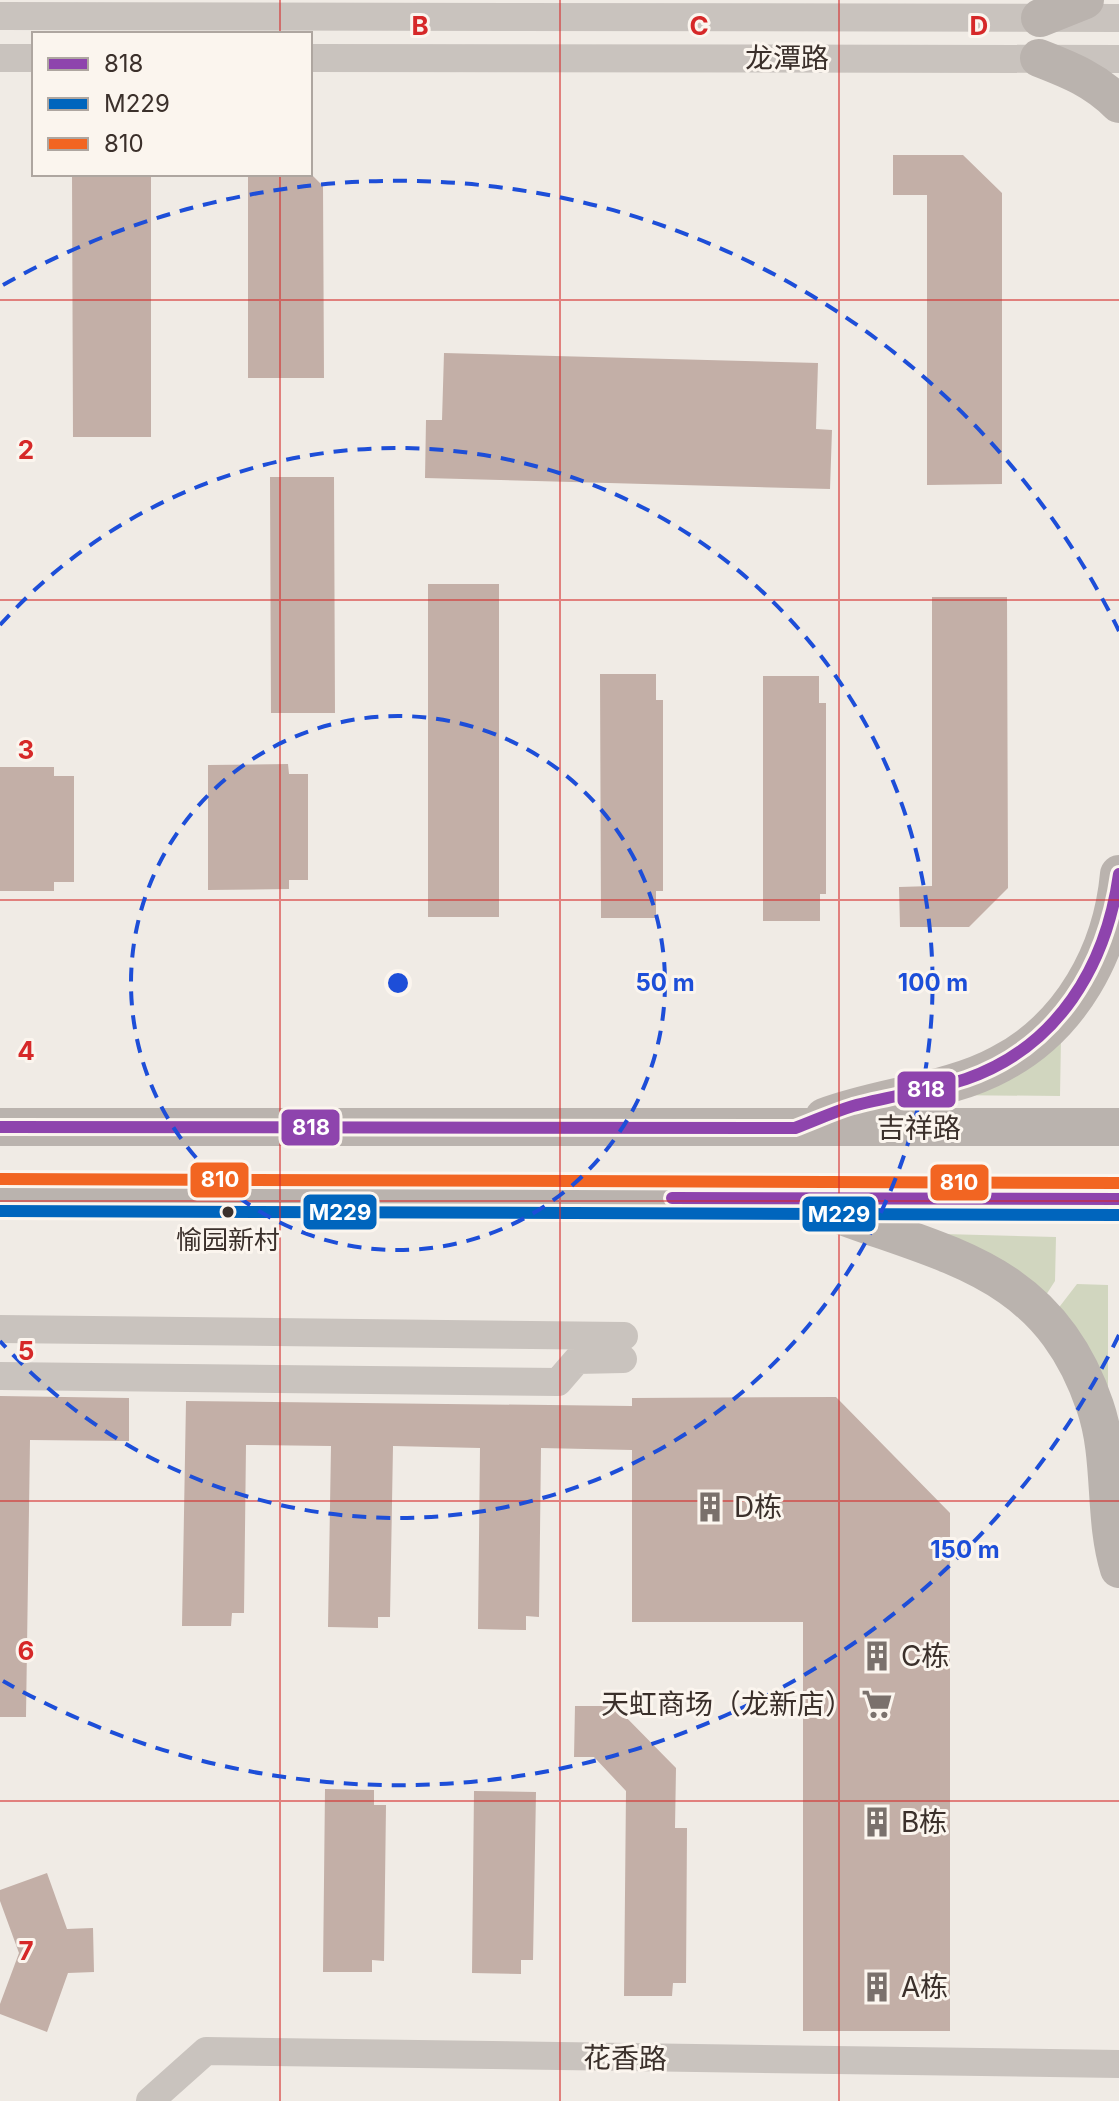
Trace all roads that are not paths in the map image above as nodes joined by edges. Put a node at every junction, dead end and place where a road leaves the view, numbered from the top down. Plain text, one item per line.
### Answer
1 (1085, 0) edge
2 (0, 16) edge
3 (1040, 18) junction
4 (1119, 18) edge
5 (0, 58) edge
6 (32, 58) edge
7 (312, 58) edge
8 (1039, 58) junction
9 (1119, 59) edge
10 (1119, 104) edge
11 (1119, 874) edge
12 (0, 1127) edge
13 (1119, 1127) edge
14 (795, 1128) junction
15 (0, 1195) edge
16 (795, 1198) junction
17 (1119, 1199) edge
18 (0, 1329) edge
19 (0, 1376) edge
20 (1119, 1569) edge
21 (1119, 2064) edge
22 (150, 2101) edge

1 - 3 main road
2 - 3 street, 龙潭路
3 - 4 street, 龙潭路
5 - 6 street
7 - 8 street, 龙潭路
8 - 9 street, 龙潭路
8 - 10 main road
11 - 14 main road
12 - 14 main road, 吉祥路
13 - 14 main road, 吉祥路
15 - 16 main road
16 - 17 main road
16 - 20 main road
18 - 19 street
21 - 22 street, 花香路

